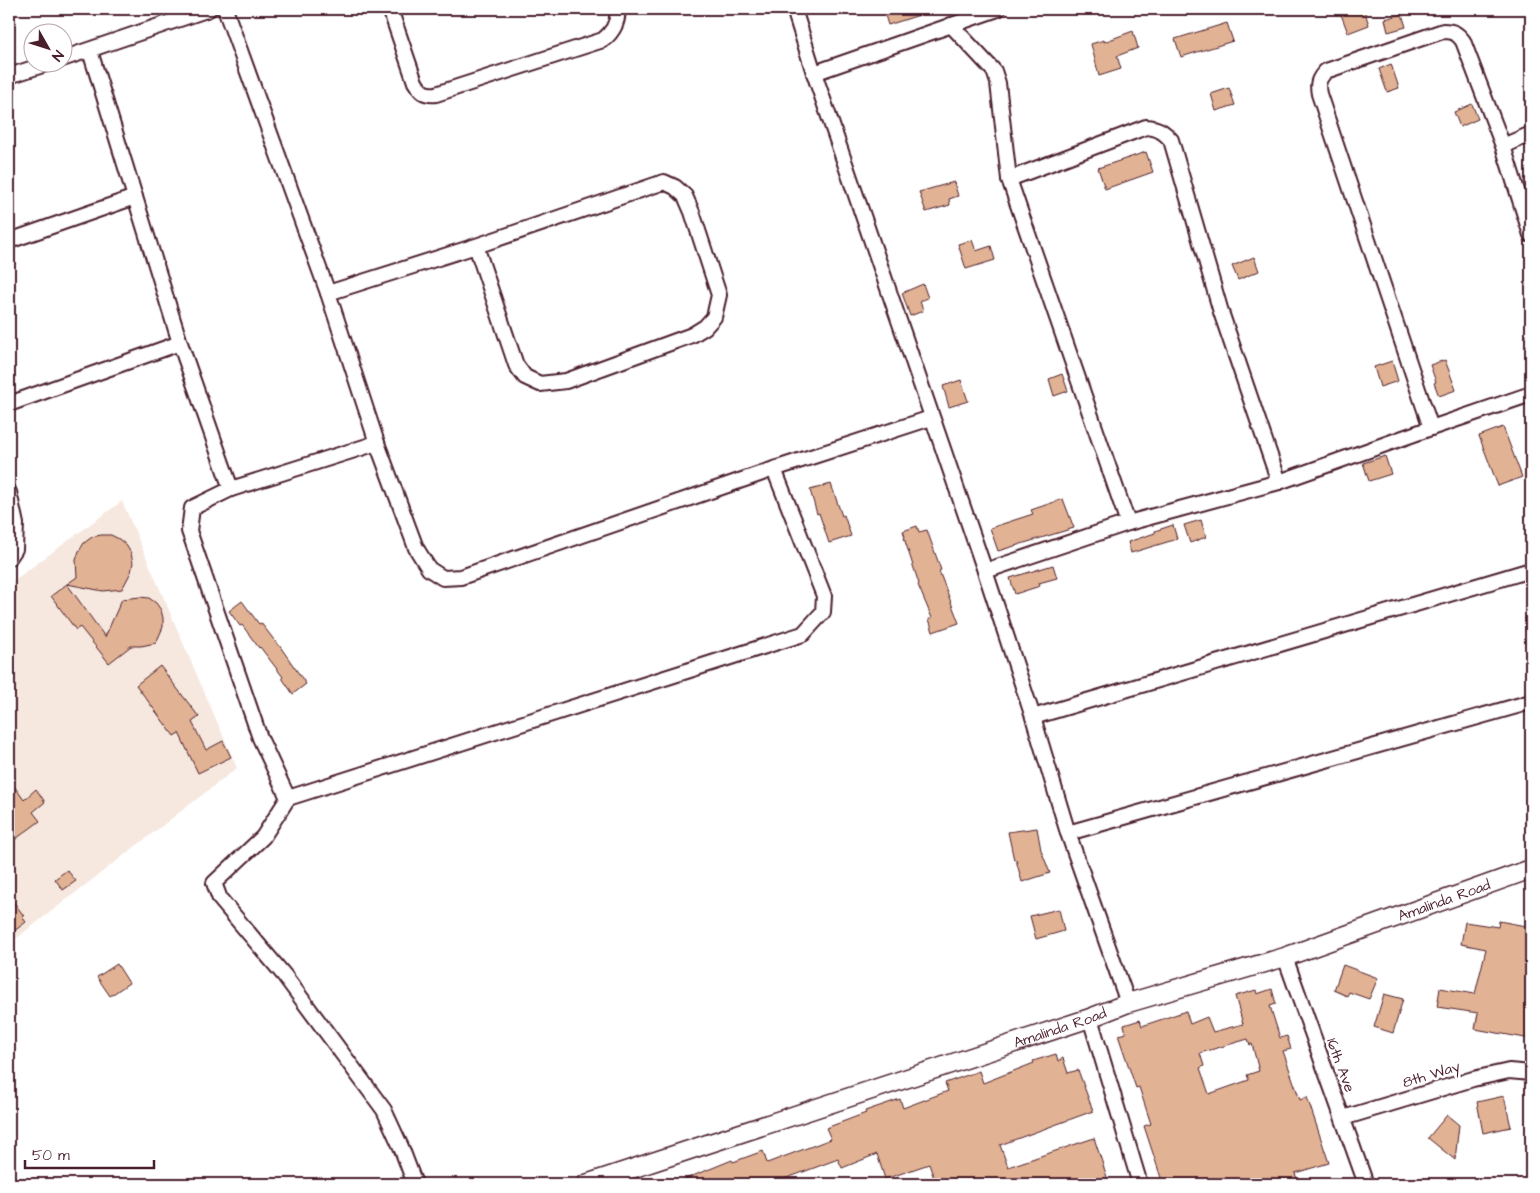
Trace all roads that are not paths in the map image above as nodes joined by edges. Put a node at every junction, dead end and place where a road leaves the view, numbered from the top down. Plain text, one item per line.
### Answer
1 (209, 9) edge
2 (225, 9) edge
3 (390, 9) edge
4 (617, 9) edge
5 (794, 9) edge
6 (998, 9) edge
7 (952, 25) junction
8 (90, 51) junction
9 (72, 56) edge
10 (22, 72) edge
11 (814, 73) junction
12 (9, 76) edge
13 (1531, 134) edge
14 (1503, 146) junction
15 (1009, 179) junction
16 (135, 197) junction
17 (1531, 236) edge
18 (9, 241) edge
19 (476, 246) junction
20 (328, 293) junction
21 (180, 343) junction
22 (1531, 394) edge
23 (9, 404) edge
24 (931, 418) junction
25 (1431, 428) junction
26 (377, 444) junction
27 (774, 469) junction
28 (1279, 482) junction
29 (231, 489) junction
30 (9, 492) edge
31 (1128, 523) junction
32 (9, 558) edge
33 (1531, 570) edge
34 (985, 571) junction
35 (1531, 702) edge
36 (1033, 717) junction
37 (288, 798) junction
38 (1068, 833) junction
39 (1531, 869) edge
40 (1285, 956) junction
41 (1128, 1002) junction
42 (1090, 1018) junction
43 (1531, 1073) edge
44 (1343, 1118) junction
45 (415, 1184) edge
46 (586, 1184) edge
47 (1140, 1184) edge
48 (1366, 1184) edge

1 - 8 street
2 - 20 street
3 - 4 street
5 - 11 street
6 - 7 street
7 - 11 street
7 - 15 street
8 - 9 street
8 - 16 street
10 - 12 street
11 - 24 street
13 - 14 street
14 - 17 street
14 - 25 street
15 - 28 street
15 - 31 street
16 - 18 street
16 - 21 street
19 - 19 street
19 - 20 street
20 - 26 street
21 - 23 street
21 - 29 street
22 - 25 street
24 - 27 street
24 - 34 street
25 - 28 street
26 - 27 street
26 - 29 street
27 - 37 street
28 - 31 street
29 - 37 street
30 - 32 street
31 - 34 street
33 - 36 street
34 - 36 street
35 - 38 street
36 - 38 street
37 - 45 street
38 - 41 street
39 - 40 street, Amalinda Road
40 - 41 street, Amalinda Road
40 - 44 street, 16th Ave
41 - 42 street, Amalinda Road
42 - 46 street, Amalinda Road
42 - 47 street
43 - 44 street, 8th Way
44 - 48 street, 16th Ave

